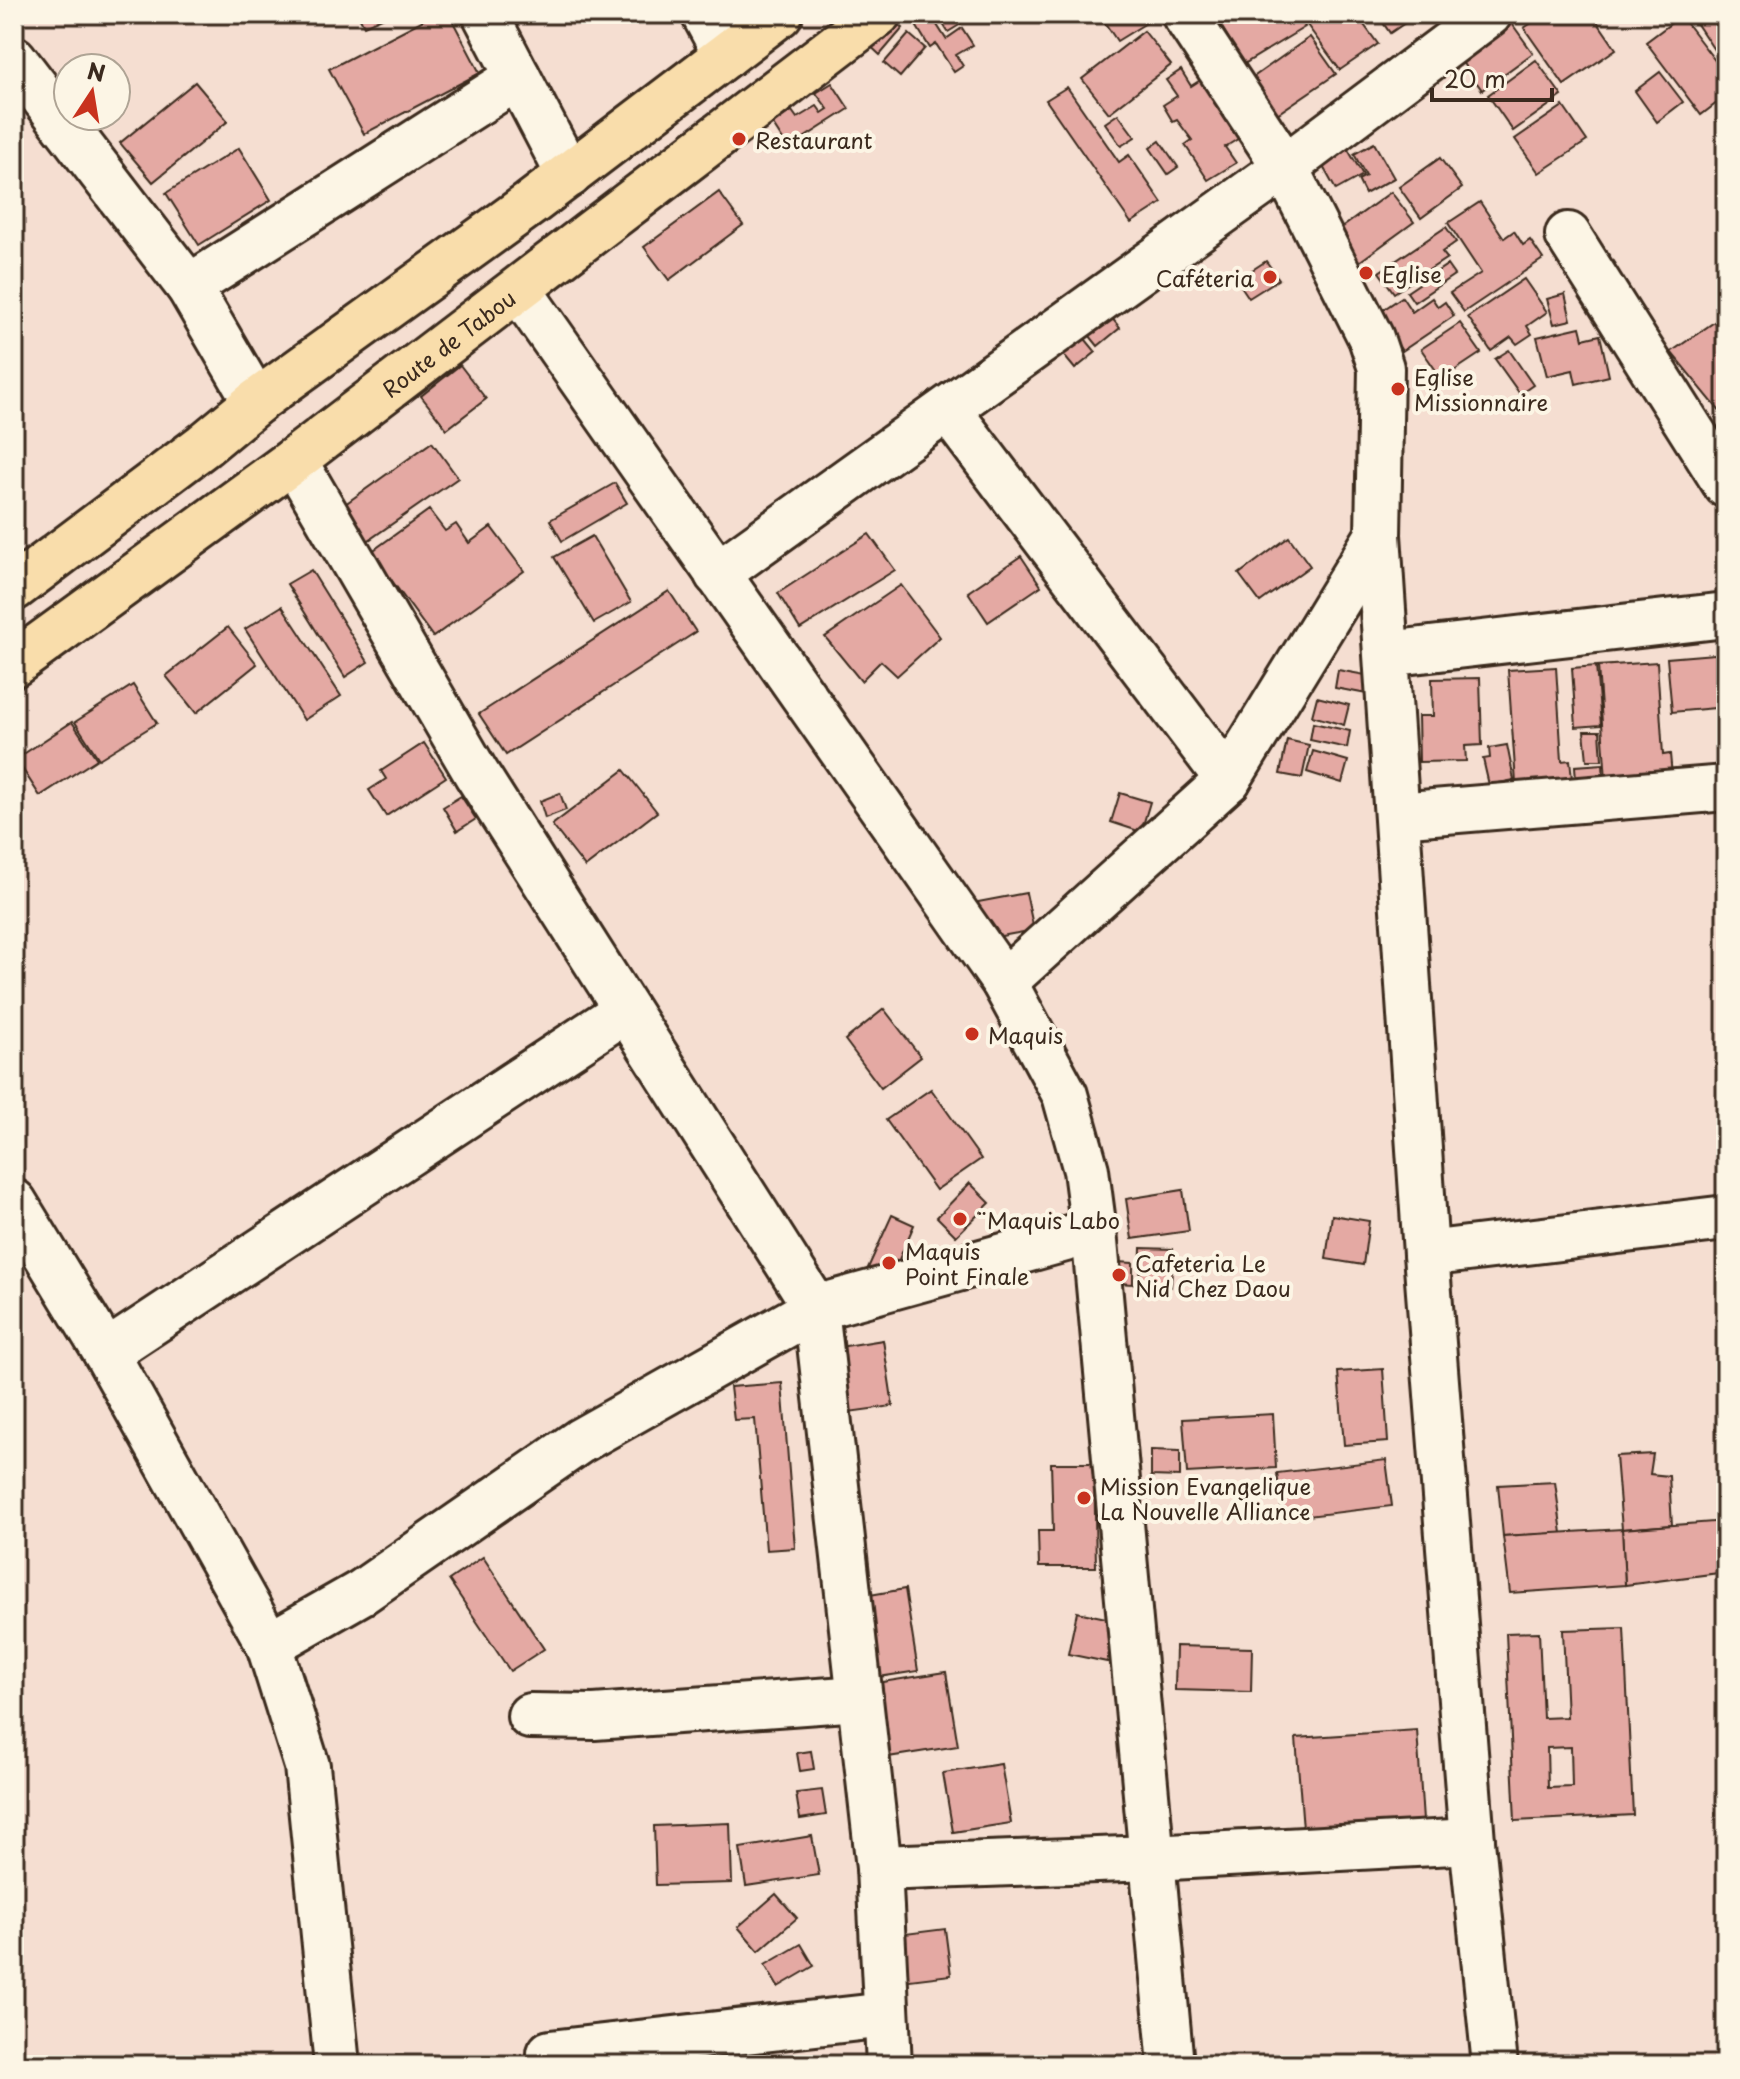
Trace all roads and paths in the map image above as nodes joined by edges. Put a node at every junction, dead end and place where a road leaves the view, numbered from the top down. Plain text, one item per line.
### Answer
1 (485, 14) edge
2 (704, 14) edge
3 (780, 14) edge
4 (878, 14) edge
5 (1184, 14) edge
6 (1489, 14) edge
7 (726, 55) junction
8 (14, 59) edge
9 (518, 77) junction
10 (1285, 167) junction
11 (569, 175) junction
12 (1568, 235) dead end
13 (189, 287) junction
14 (519, 290) junction
15 (256, 402) junction
16 (948, 410) junction
17 (294, 460) junction
18 (1723, 472) edge
19 (1378, 535) junction
20 (717, 574) junction
21 (14, 588) edge
22 (1726, 615) edge
23 (1387, 654) junction
24 (14, 664) edge
25 (1228, 780) junction
26 (1726, 788) edge
27 (1397, 815) junction
28 (1004, 982) junction
29 (626, 1010) junction
30 (14, 1202) edge
31 (1726, 1218) edge
32 (1094, 1231) junction
33 (1426, 1254) junction
34 (816, 1308) junction
35 (106, 1353) junction
36 (269, 1645) junction
37 (860, 1698) junction
38 (530, 1716) dead end
39 (1472, 1841) junction
40 (1152, 1858) junction
41 (879, 1868) junction
42 (886, 2015) junction
43 (550, 2053) dead end
44 (337, 2065) edge
45 (889, 2065) edge
46 (1171, 2065) edge
47 (1495, 2065) edge

1 - 9 street
2 - 7 street
3 - 7 main road
4 - 14 main road, Route de Tabou
5 - 10 street
6 - 10 street
7 - 11 main road
8 - 13 street
9 - 11 street
9 - 13 street
10 - 16 street
10 - 19 street
11 - 15 main road
12 - 18 street
13 - 15 street
14 - 17 main road, Route de Tabou
14 - 20 street
15 - 21 main road
16 - 20 street
16 - 25 street
17 - 24 main road, Route de Tabou
17 - 29 street
19 - 23 street
19 - 25 street
20 - 28 street
22 - 23 street
23 - 27 street
25 - 28 street
26 - 27 street
27 - 33 street
28 - 32 street
29 - 34 street
29 - 35 street
30 - 35 street
31 - 33 street
32 - 34 street
32 - 40 street
33 - 39 street
34 - 36 street
34 - 37 street
35 - 36 street
36 - 44 street
37 - 38 street
37 - 41 street
39 - 40 street
39 - 47 street
40 - 41 street
40 - 46 street
41 - 42 street
42 - 43 street
42 - 45 street

